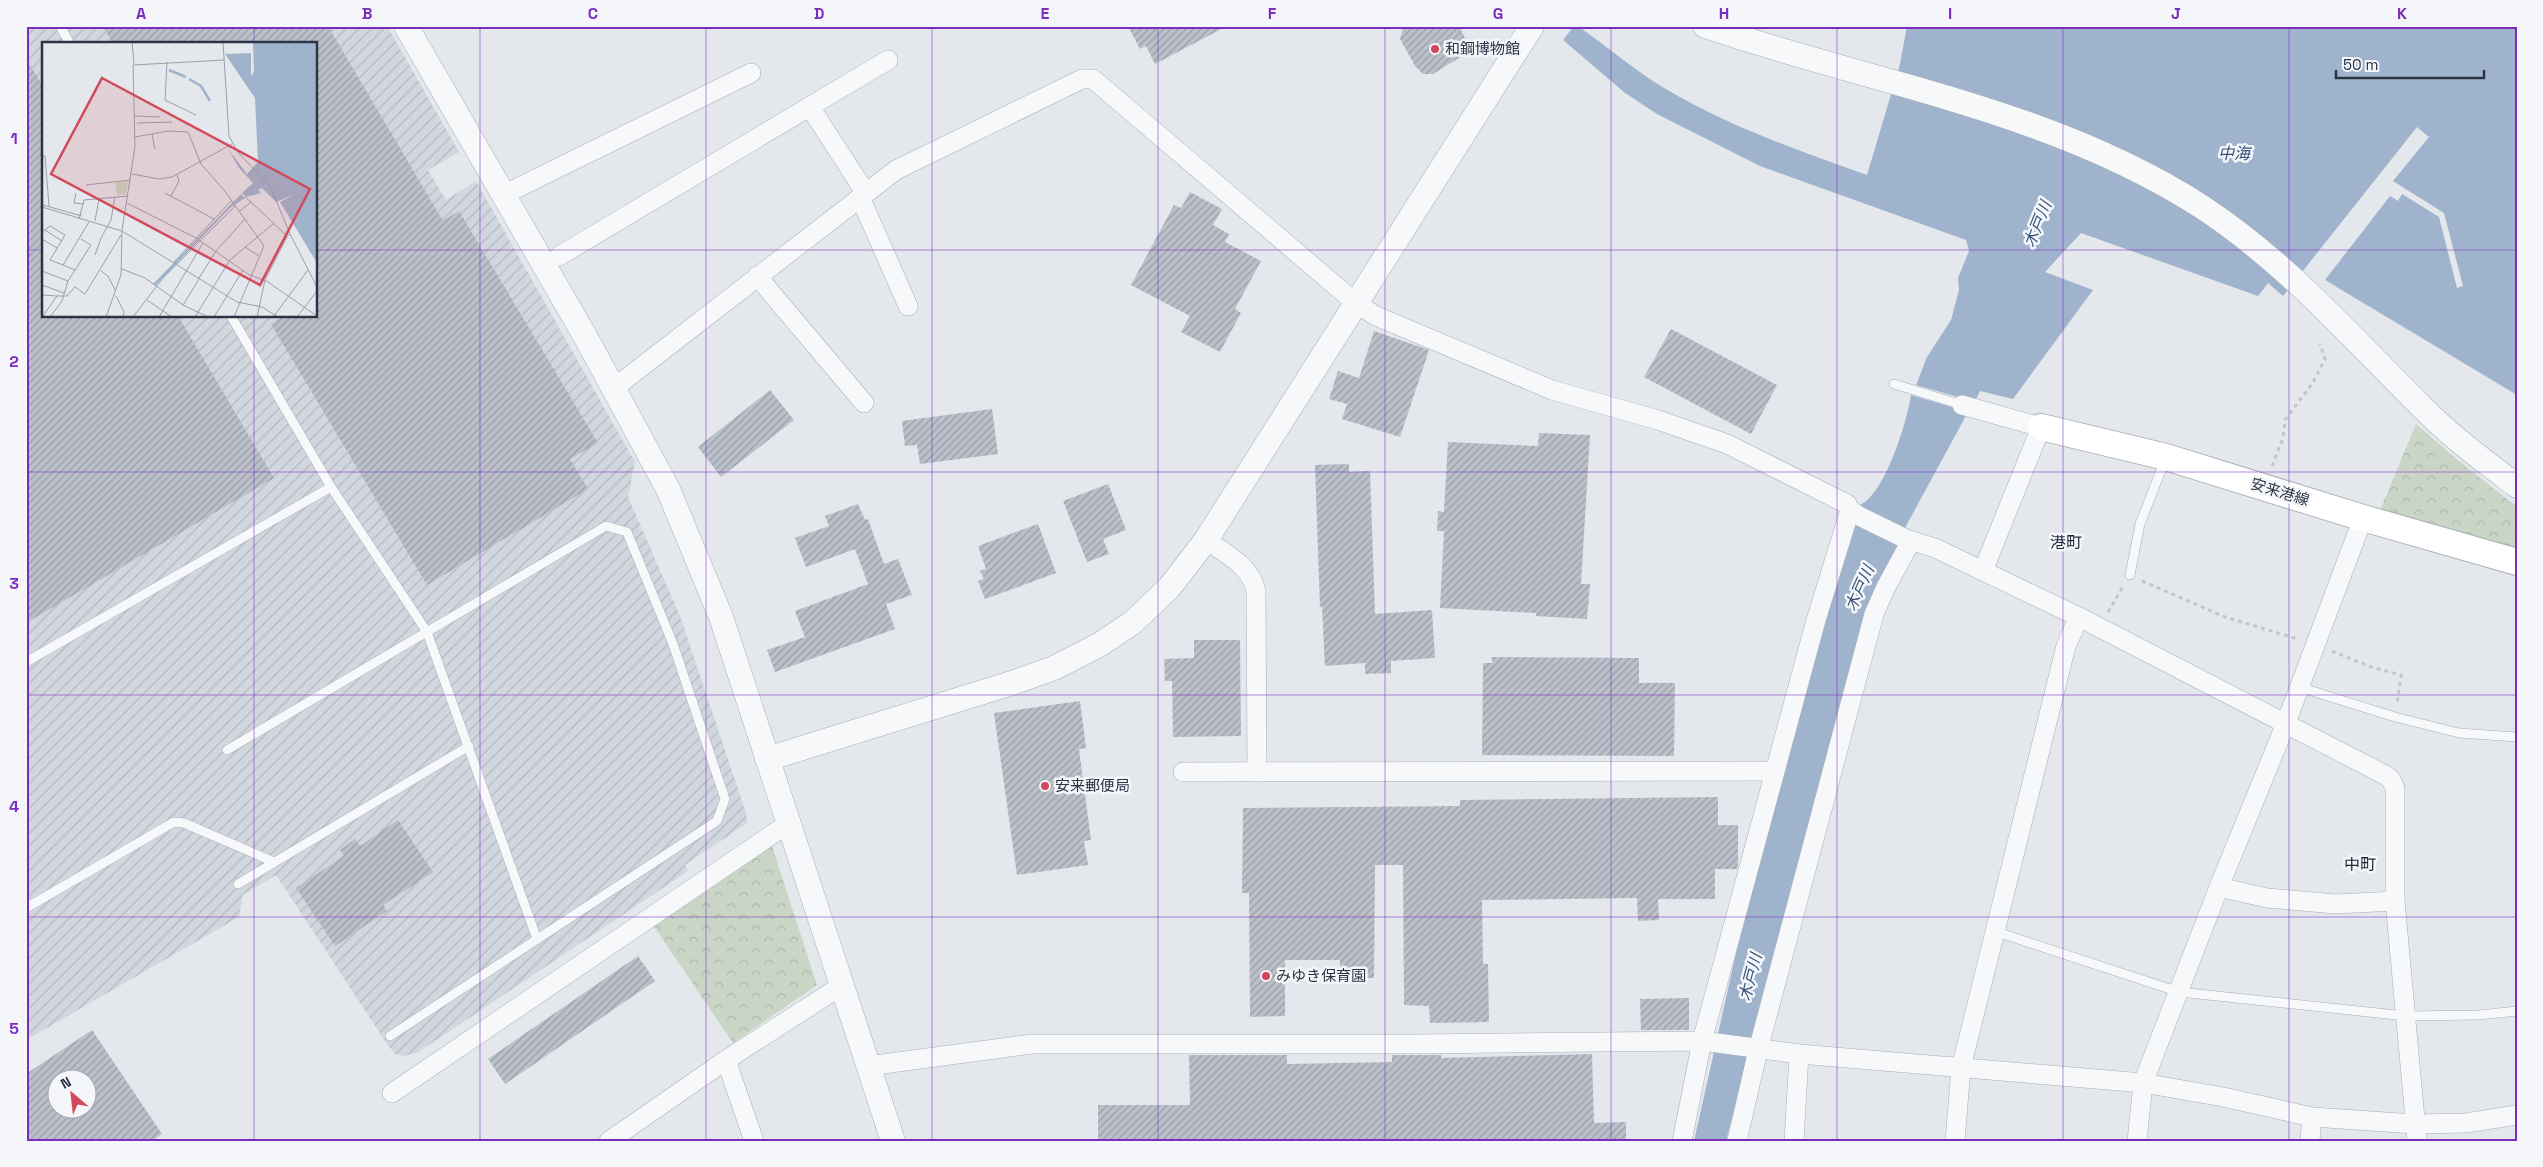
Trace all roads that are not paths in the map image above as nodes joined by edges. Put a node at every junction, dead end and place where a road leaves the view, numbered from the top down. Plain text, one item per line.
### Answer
1 (60, 26) edge
2 (406, 26) edge
3 (1532, 26) edge
4 (1705, 26) edge
5 (69, 42) edge
6 (888, 60) dead end
7 (751, 74) dead end
8 (810, 107) junction
9 (505, 194) junction
10 (862, 194) junction
11 (560, 256) dead end
12 (757, 276) junction
13 (1357, 304) junction
14 (908, 306) dead end
15 (232, 318) edge
16 (1894, 384) dead end
17 (614, 388) junction
18 (864, 403) dead end
19 (1962, 405) joint
20 (2041, 427) junction
21 (2166, 457) junction
22 (2517, 486) edge
23 (331, 487) junction
24 (1855, 513) junction
25 (2363, 518) junction
26 (1206, 540) junction
27 (1908, 540) junction
28 (2517, 562) edge
29 (1983, 571) junction
30 (2130, 575) road end
31 (2079, 618) junction
32 (427, 632) junction
33 (26, 662) edge
34 (2299, 688) junction
35 (2286, 723) junction
36 (2517, 737) edge
37 (469, 746) junction
38 (227, 750) dead end
39 (767, 759) junction
40 (1775, 771) junction
41 (1183, 772) dead end
42 (1257, 772) junction
43 (789, 823) junction
44 (274, 862) junction
45 (238, 884) dead end
46 (2219, 887) junction
47 (2395, 901) junction
48 (26, 908) edge
49 (1994, 931) junction
50 (537, 939) junction
51 (841, 986) junction
52 (2179, 992) junction
53 (2517, 1011) edge
54 (2406, 1016) junction
55 (390, 1036) dead end
56 (1705, 1041) junction
57 (1756, 1050) junction
58 (1799, 1054) junction
59 (726, 1060) junction
60 (868, 1066) junction
61 (1961, 1068) junction
62 (2143, 1083) junction
63 (392, 1093) dead end
64 (2517, 1115) edge
65 (2312, 1117) junction
66 (2416, 1132) edge
67 (609, 1141) edge
68 (754, 1141) edge
69 (892, 1141) edge
70 (1682, 1141) edge
71 (1737, 1141) edge
72 (1794, 1141) edge
73 (1955, 1141) edge
74 (2137, 1141) edge
75 (2310, 1141) edge

1 - 5 lane
2 - 9 street
3 - 13 street
4 - 22 street
6 - 8 street
7 - 9 street
8 - 10 street
8 - 11 street
9 - 17 street
10 - 12 street
10 - 13 street
10 - 14 street
12 - 17 street
12 - 18 street
13 - 24 street
13 - 26 street
15 - 23 lane
16 - 19 lane
17 - 39 street
19 - 20 street
20 - 21 main road, 安来港線
20 - 29 street
21 - 25 main road, 安来港線
21 - 30 lane
23 - 32 lane
23 - 33 lane
24 - 27 street
24 - 40 street
25 - 28 main road, 安来港線
25 - 34 street
26 - 39 street
26 - 42 street
27 - 29 street
27 - 57 street
29 - 31 street
31 - 35 street
31 - 49 street
32 - 37 lane
32 - 38 lane
32 - 50 lane
34 - 35 street
34 - 36 lane
35 - 46 street
35 - 47 street
37 - 44 lane
37 - 50 lane
39 - 43 street
40 - 42 street
40 - 56 street
41 - 42 street
43 - 51 street
43 - 63 street
44 - 45 lane
44 - 48 lane
46 - 47 street
46 - 52 street
47 - 54 street
49 - 52 lane
49 - 61 street
50 - 55 lane
51 - 59 street
51 - 60 street
52 - 54 lane
52 - 62 street
53 - 54 lane
54 - 66 street
56 - 57 street
56 - 60 street
56 - 70 street
57 - 58 street
57 - 71 street
58 - 61 street
58 - 72 street
59 - 67 street
59 - 68 street
60 - 69 street
61 - 62 street
61 - 73 street
62 - 65 street
62 - 74 street
64 - 66 street
65 - 66 street
65 - 75 street

